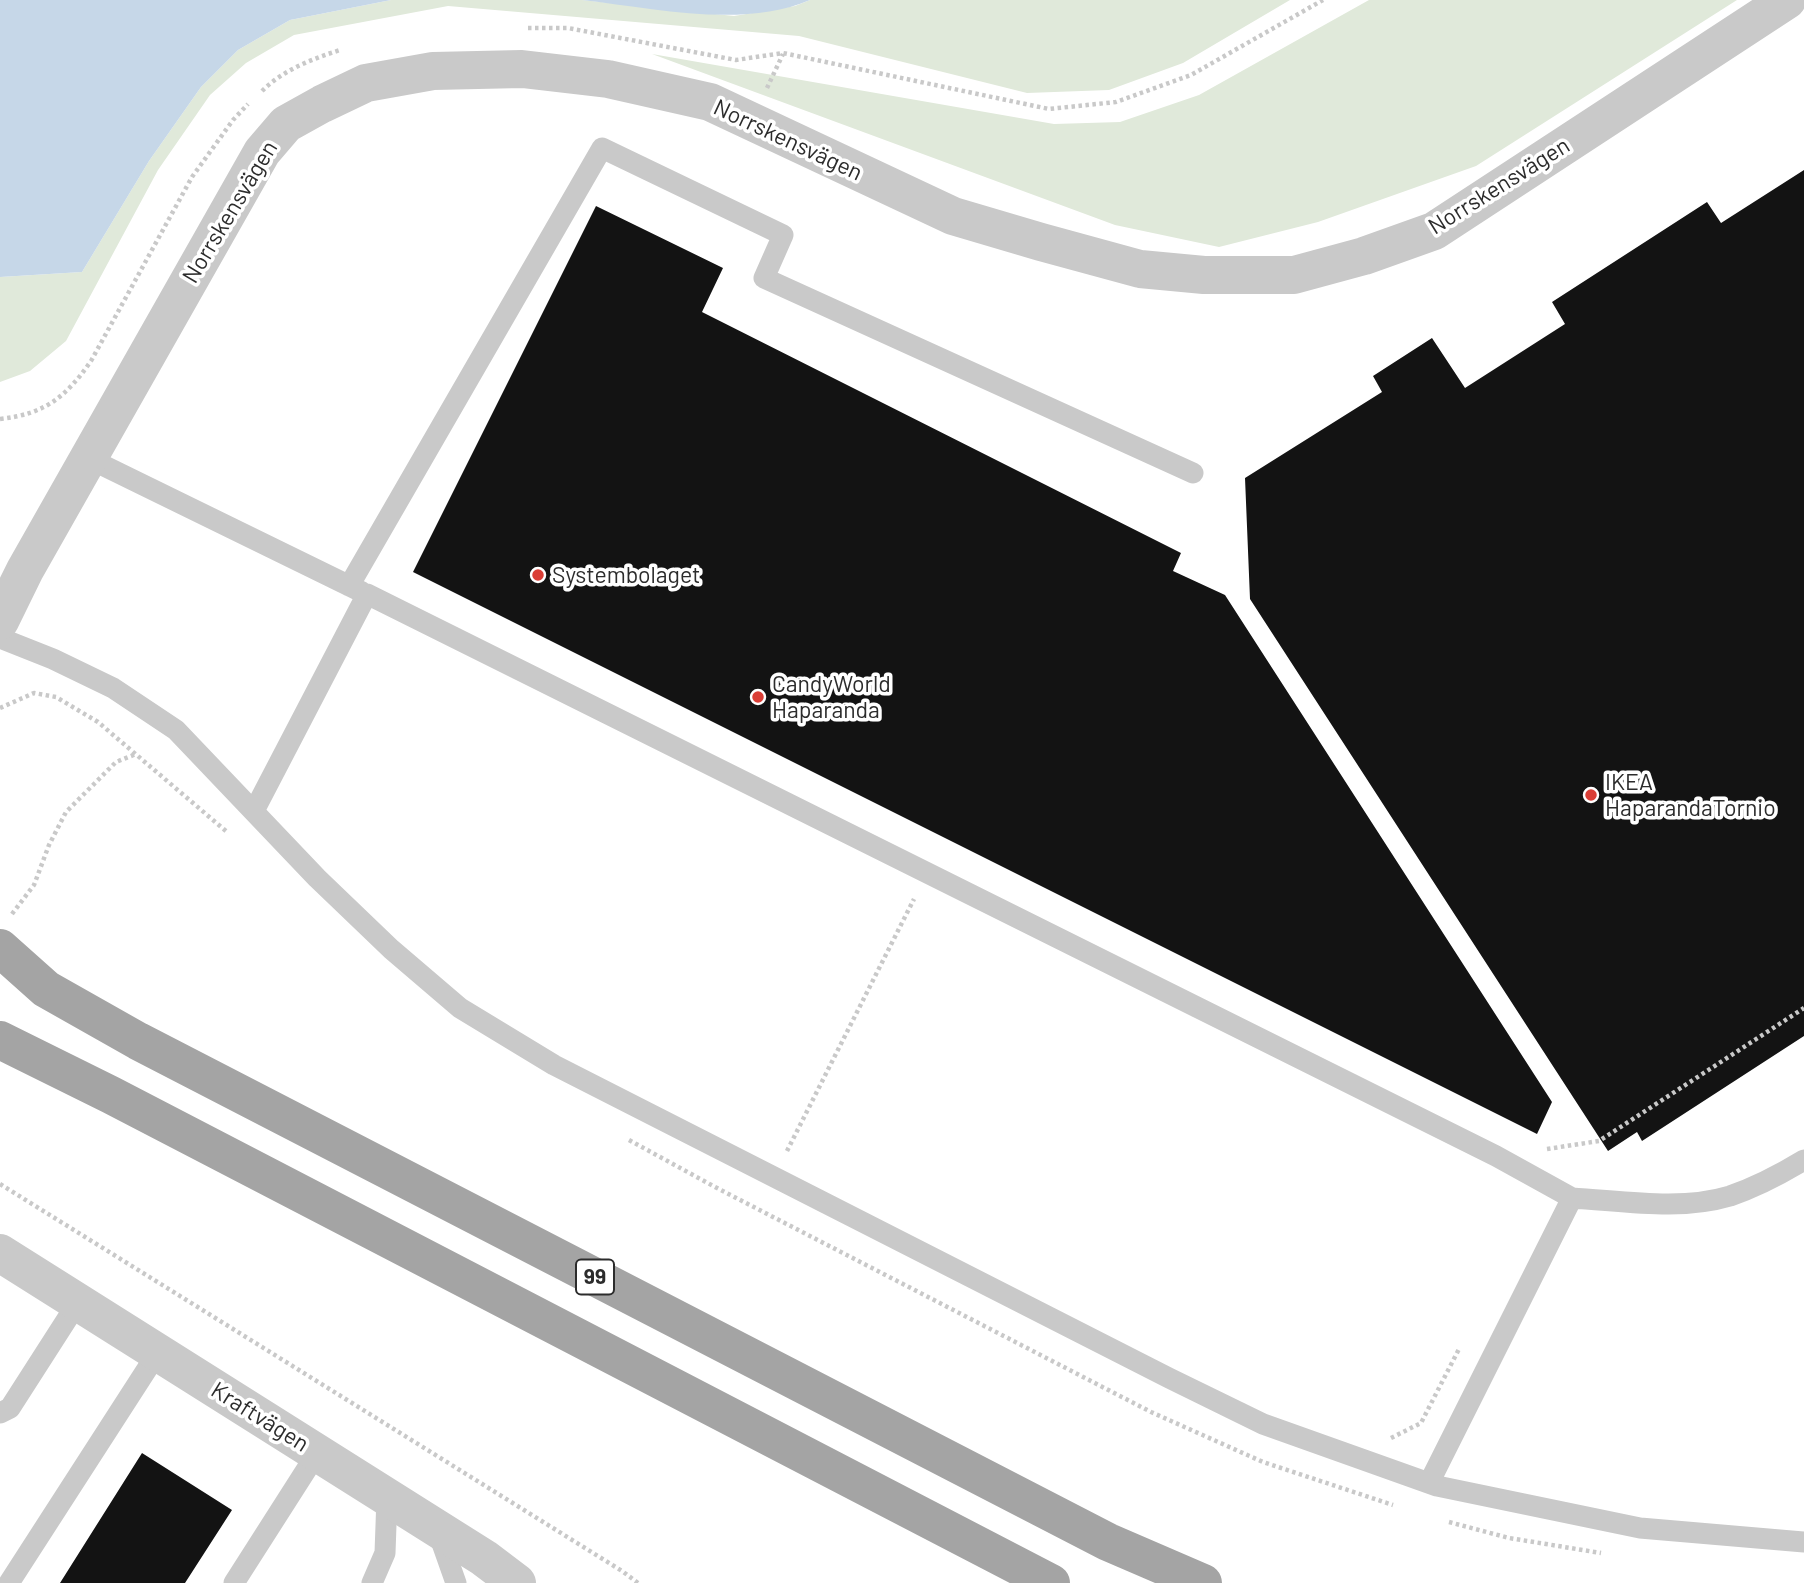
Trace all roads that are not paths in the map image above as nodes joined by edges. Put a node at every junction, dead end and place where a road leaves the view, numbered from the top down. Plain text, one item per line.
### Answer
1 (1787, 0) edge
2 (88, 458) junction
3 (1194, 473) dead end
4 (358, 590) junction
5 (0, 621) edge
6 (0, 638) edge
7 (254, 811) junction
8 (5, 933) edge
9 (0, 1040) edge
10 (1804, 1160) edge
11 (1572, 1198) junction
12 (0, 1253) edge
13 (78, 1302) junction
14 (158, 1352) junction
15 (0, 1413) edge
16 (317, 1453) junction
17 (1429, 1483) junction
18 (387, 1497) junction
19 (437, 1528) junction
20 (1804, 1542) edge
21 (9, 1583) edge
22 (234, 1583) edge
23 (372, 1583) edge
24 (456, 1583) edge
25 (517, 1583) edge
26 (1051, 1583) edge
27 (1203, 1583) edge

1 - 2 street, Norrskensvägen
2 - 4 lane
2 - 5 street, Norrskensvägen
3 - 4 lane
4 - 7 lane
4 - 11 lane
6 - 7 lane
7 - 17 lane
8 - 27 main road, 99
9 - 26 main road
10 - 11 lane
11 - 17 lane
12 - 13 street, Kraftvägen
13 - 14 street, Kraftvägen
13 - 15 lane
14 - 16 street, Kraftvägen
14 - 21 lane
16 - 18 street, Kraftvägen
16 - 22 lane
17 - 20 lane
18 - 19 street, Kraftvägen
18 - 23 lane
19 - 24 lane
19 - 25 street, Kraftvägen

